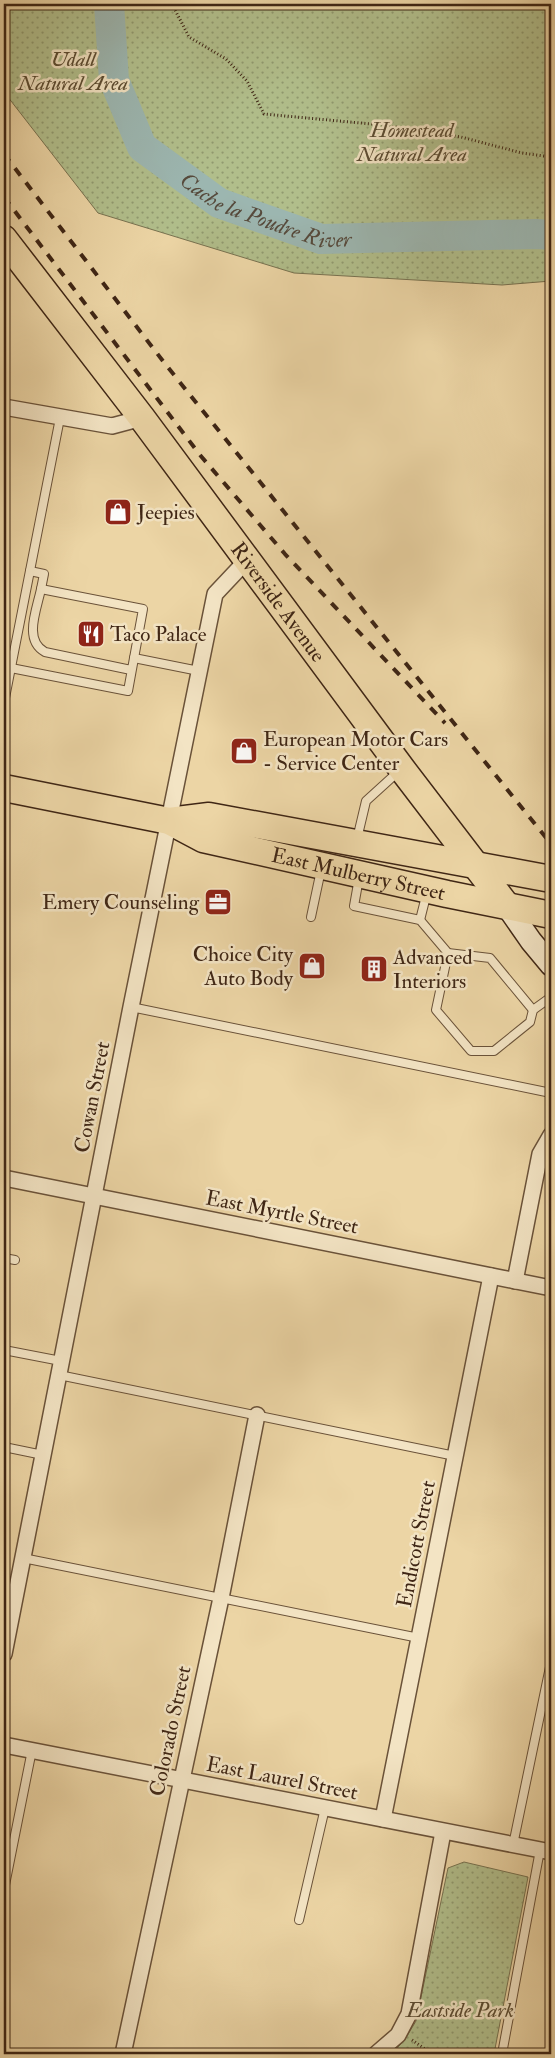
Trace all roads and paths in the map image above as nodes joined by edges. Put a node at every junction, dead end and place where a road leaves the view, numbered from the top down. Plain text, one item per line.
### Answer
1 (172, 4) edge
2 (551, 157) edge
3 (4, 240) edge
4 (4, 407) edge
5 (60, 418) junction
6 (142, 418) junction
7 (247, 560) junction
8 (30, 571) junction
9 (41, 589) junction
10 (134, 658) junction
11 (11, 668) junction
12 (131, 670) junction
13 (199, 671) junction
14 (4, 703) edge
15 (402, 769) junction
16 (4, 788) edge
17 (168, 821) junction
18 (356, 844) junction
19 (322, 865) junction
20 (476, 865) junction
21 (360, 874) junction
22 (551, 879) edge
23 (427, 889) junction
24 (506, 905) junction
25 (551, 915) edge
26 (311, 917) dead end
27 (420, 920) junction
28 (448, 953) junction
29 (551, 965) edge
30 (551, 996) edge
31 (131, 1007) junction
32 (533, 1010) junction
33 (551, 1093) edge
34 (551, 1135) edge
35 (4, 1178) edge
36 (94, 1196) junction
37 (4, 1258) edge
38 (14, 1260) dead end
39 (491, 1276) junction
40 (515, 1281) junction
41 (551, 1288) edge
42 (4, 1350) edge
43 (60, 1368) junction
44 (257, 1415) junction
45 (4, 1447) edge
46 (43, 1455) junction
47 (455, 1456) junction
48 (22, 1558) junction
49 (221, 1598) junction
50 (419, 1638) junction
51 (4, 1654) edge
52 (551, 1662) edge
53 (4, 1745) edge
54 (32, 1750) junction
55 (181, 1780) junction
56 (325, 1808) junction
57 (383, 1819) junction
58 (444, 1832) junction
59 (513, 1845) junction
60 (546, 1851) edge
61 (4, 1890) edge
62 (299, 1920) dead end
63 (398, 2035) junction
64 (123, 2054) edge
65 (376, 2054) edge
66 (432, 2054) edge
67 (502, 2054) edge

1 - 2 path
3 - 6 highway, Riverside Avenue
4 - 5 street
5 - 6 street
5 - 8 lane
6 - 7 highway, Riverside Avenue
7 - 13 street, Cowan Street
7 - 15 highway, Riverside Avenue
8 - 9 lane
8 - 11 lane
9 - 10 lane
9 - 12 lane
10 - 12 lane
10 - 13 lane
11 - 12 lane
11 - 14 lane
13 - 17 street, Cowan Street
15 - 18 lane
15 - 20 highway, Riverside Avenue
16 - 17 highway, East Mulberry Street
17 - 18 highway, East Mulberry Street
17 - 19 highway, East Mulberry Street
17 - 31 street, Cowan Street
18 - 20 highway, East Mulberry Street
19 - 21 highway, East Mulberry Street
19 - 26 lane
20 - 22 highway, East Mulberry Street
20 - 24 highway, Riverside Avenue
21 - 23 highway, East Mulberry Street
21 - 27 lane
23 - 24 highway, East Mulberry Street
23 - 27 lane
24 - 25 highway, East Mulberry Street
24 - 29 main road, Riverside Avenue
27 - 28 lane
28 - 32 lane
28 - 32 lane
30 - 32 lane
31 - 33 lane
31 - 36 street, Cowan Street
34 - 40 street
35 - 36 street, East Myrtle Street
36 - 39 street, East Myrtle Street
36 - 43 street, Cowan Street
37 - 38 lane
39 - 40 street, East Myrtle Street
39 - 47 street, Endicott Street
40 - 41 street, East Myrtle Street
42 - 43 lane
43 - 44 lane
43 - 46 street, Cowan Street
44 - 47 lane
44 - 49 street, Colorado Street
45 - 46 lane
46 - 48 street, Cowan Street
47 - 50 street, Endicott Street
48 - 49 lane
48 - 51 street, Cowan Street
49 - 50 lane
49 - 55 street, Colorado Street
50 - 57 street, Endicott Street
52 - 59 lane
53 - 54 street, East Laurel Street
54 - 55 street, East Laurel Street
54 - 61 lane
55 - 56 street, East Laurel Street
55 - 64 street, Colorado Street
56 - 57 street, East Laurel Street
56 - 62 lane
57 - 58 street, East Laurel Street
58 - 59 street, East Laurel Street
58 - 63 street
59 - 60 street, East Laurel Street
60 - 67 lane
63 - 65 street
63 - 66 path

